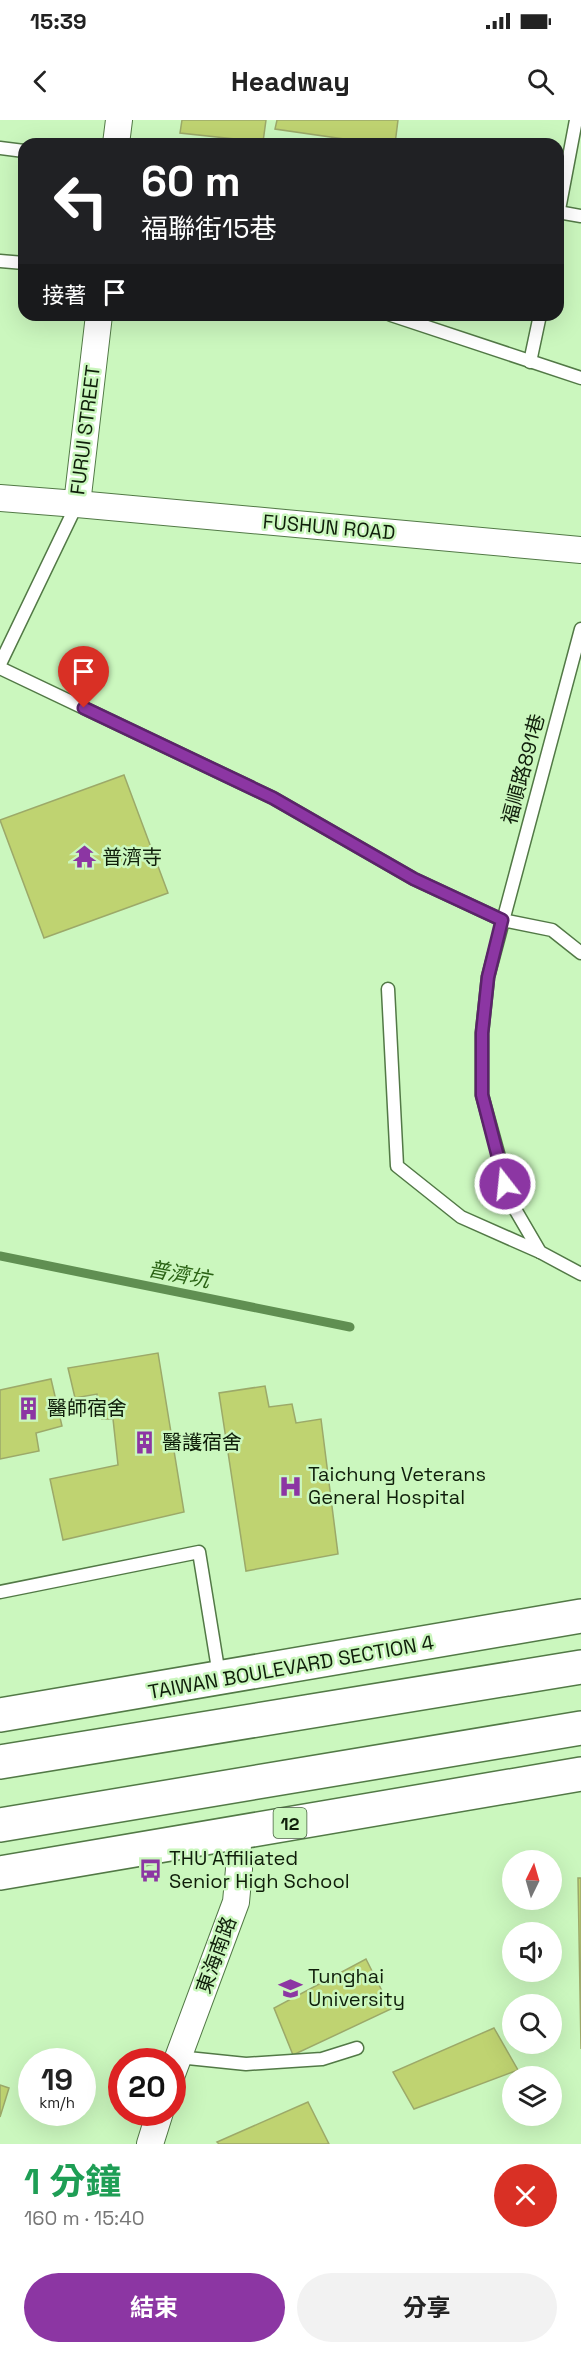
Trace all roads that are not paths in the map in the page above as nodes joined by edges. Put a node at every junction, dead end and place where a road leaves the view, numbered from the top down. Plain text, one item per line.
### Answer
1 (119, 120) edge
2 (576, 120) edge
3 (117, 138) edge
4 (0, 148) edge
5 (18, 150) edge
6 (564, 183) edge
7 (564, 215) edge
8 (581, 216) edge
9 (0, 261) edge
10 (18, 262) edge
11 (98, 321) edge
12 (410, 321) edge
13 (539, 321) edge
14 (530, 362) junction
15 (581, 378) edge
16 (0, 498) edge
17 (76, 504) junction
18 (581, 550) edge
19 (581, 629) edge
20 (0, 666) edge
21 (502, 920) junction
22 (581, 953) edge
23 (388, 989) dead end
24 (540, 1252) junction
25 (581, 1274) edge
26 (0, 1592) edge
27 (581, 1616) edge
28 (581, 1667) edge
29 (220, 1679) junction
30 (0, 1715) edge
31 (581, 1728) edge
32 (0, 1762) edge
33 (581, 1774) edge
34 (0, 1825) edge
35 (237, 1832) junction
36 (0, 1873) edge
37 (182, 2048) edge
38 (357, 2048) dead end
39 (186, 2066) edge
40 (156, 2126) edge
41 (150, 2144) edge

1 - 3 street
2 - 6 lane
4 - 5 lane
7 - 8 lane
9 - 10 lane
11 - 17 street, FURUI STREET
12 - 14 lane
13 - 14 lane
14 - 15 lane
16 - 17 street, FURUI STREET
17 - 18 street, FUSHUN ROAD
17 - 20 lane
19 - 21 lane, 福順路891巷
20 - 21 lane
21 - 22 lane
21 - 24 lane, 福順路891巷
23 - 24 lane
24 - 25 lane
26 - 29 lane
27 - 29 main road, TAIWAN BOULEVARD SECTION 4
28 - 32 main road
29 - 30 main road, TAIWAN BOULEVARD SECTION 4
31 - 34 main road, 12
33 - 35 main road, 12
35 - 36 main road, 12
35 - 37 street, 東海南路
38 - 39 lane
40 - 41 street

